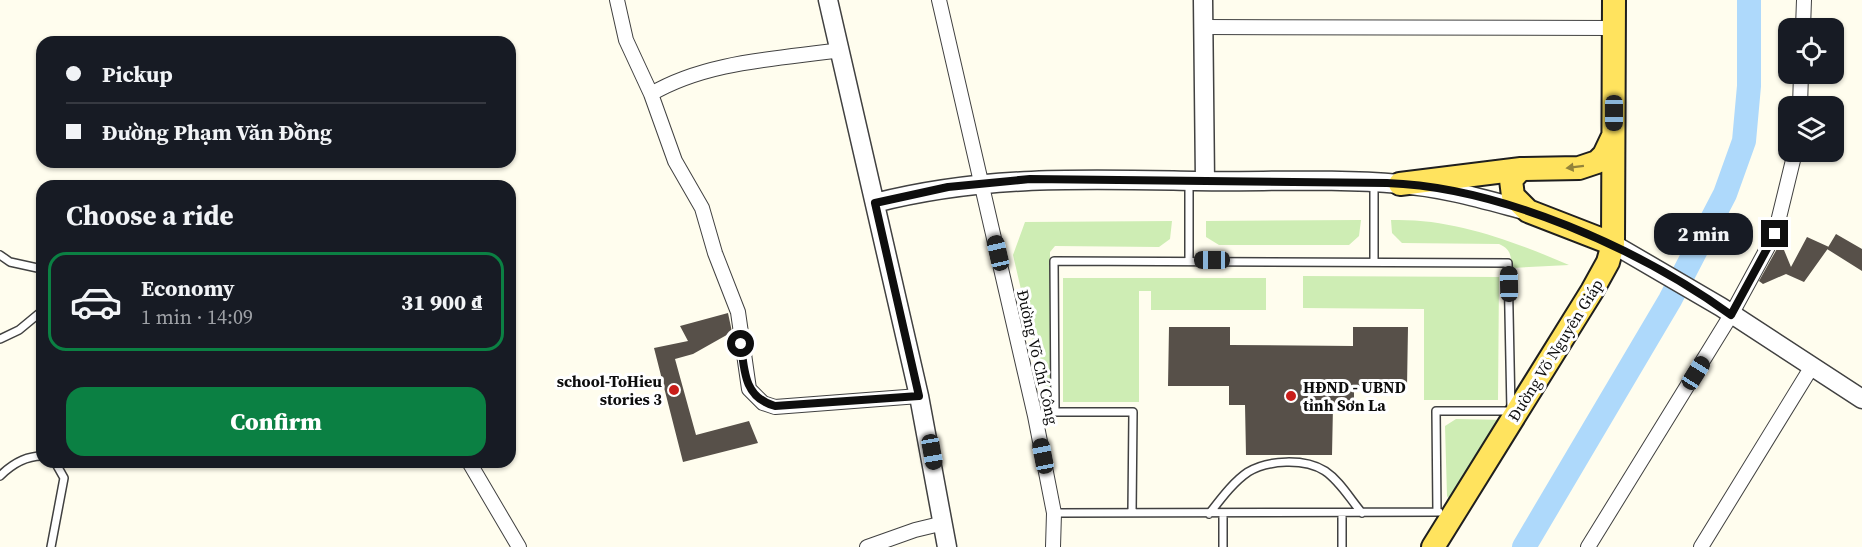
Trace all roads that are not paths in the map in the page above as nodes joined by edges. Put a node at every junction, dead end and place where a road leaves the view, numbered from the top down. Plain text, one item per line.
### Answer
1 (616, 0) edge
2 (828, 0) edge
3 (939, 0) edge
4 (1203, 0) edge
5 (1614, 0) edge
6 (1804, 0) edge
7 (1803, 18) edge
8 (1203, 27) junction
9 (1614, 28) junction
10 (841, 50) junction
11 (651, 94) junction
12 (1614, 135) junction
13 (1793, 162) edge
14 (1521, 169) junction
15 (1197, 181) junction
16 (1374, 183) junction
17 (982, 184) junction
18 (1400, 184) junction
19 (875, 203) junction
20 (1528, 211) junction
21 (1613, 244) junction
22 (0, 255) edge
23 (1189, 260) junction
24 (1374, 261) junction
25 (36, 268) edge
26 (1726, 311) junction
27 (36, 316) edge
28 (0, 339) edge
29 (1811, 368) junction
30 (919, 396) junction
31 (1862, 399) edge
32 (1055, 412) junction
33 (1513, 412) junction
34 (1035, 416) junction
35 (36, 456) edge
36 (58, 468) edge
37 (473, 468) edge
38 (0, 476) edge
39 (1445, 512) junction
40 (1054, 513) junction
41 (1132, 513) junction
42 (1342, 513) junction
43 (1362, 513) junction
44 (1209, 514) junction
45 (1223, 514) junction
46 (944, 522) junction
47 (51, 547) edge
48 (519, 547) edge
49 (867, 547) edge
50 (948, 547) edge
51 (1053, 547) edge
52 (1223, 547) edge
53 (1342, 547) edge
54 (1433, 547) edge
55 (1588, 547) edge
56 (1701, 547) edge

1 - 11 street
2 - 10 street
3 - 17 street, Đường Võ Chí Công
4 - 8 street
5 - 9 main road, Đường Võ Nguyên Giáp
6 - 7 street
8 - 9 street
8 - 15 street
9 - 12 main road, Đường Võ Nguyên Giáp
10 - 11 street
10 - 19 street
11 - 30 street
12 -> 14 main road
12 - 21 main road, Đường Võ Nguyên Giáp
13 - 26 street
14 - 18 main road
14 - 20 main road
15 - 16 street
15 - 17 street
15 - 23 lane
16 - 18 street
16 - 24 lane
17 - 19 street
17 - 34 street, Đường Võ Chí Công
18 - 20 street
19 - 30 street
20 - 21 main road
21 - 26 street
21 - 33 main road, Đường Võ Nguyên Giáp
22 - 25 lane
23 - 24 lane
23 - 32 lane
24 - 33 lane
26 - 29 street
26 - 55 street
27 - 28 lane
29 - 31 street
29 - 56 street
30 - 46 street
32 - 34 lane
32 - 41 lane
33 - 39 main road, Đường Võ Nguyên Giáp
33 - 39 lane
34 - 40 street, Đường Võ Chí Công
35 - 38 lane
36 - 47 lane
37 - 48 street
39 - 43 lane
39 - 54 main road, Đường Võ Nguyên Giáp
40 - 41 lane
40 - 51 street, Đường Võ Chí Công
41 - 44 lane
42 - 43 lane
42 - 45 lane
42 - 53 lane
43 - 44 lane
44 - 45 lane
45 - 52 lane
46 - 49 street
46 - 50 street

